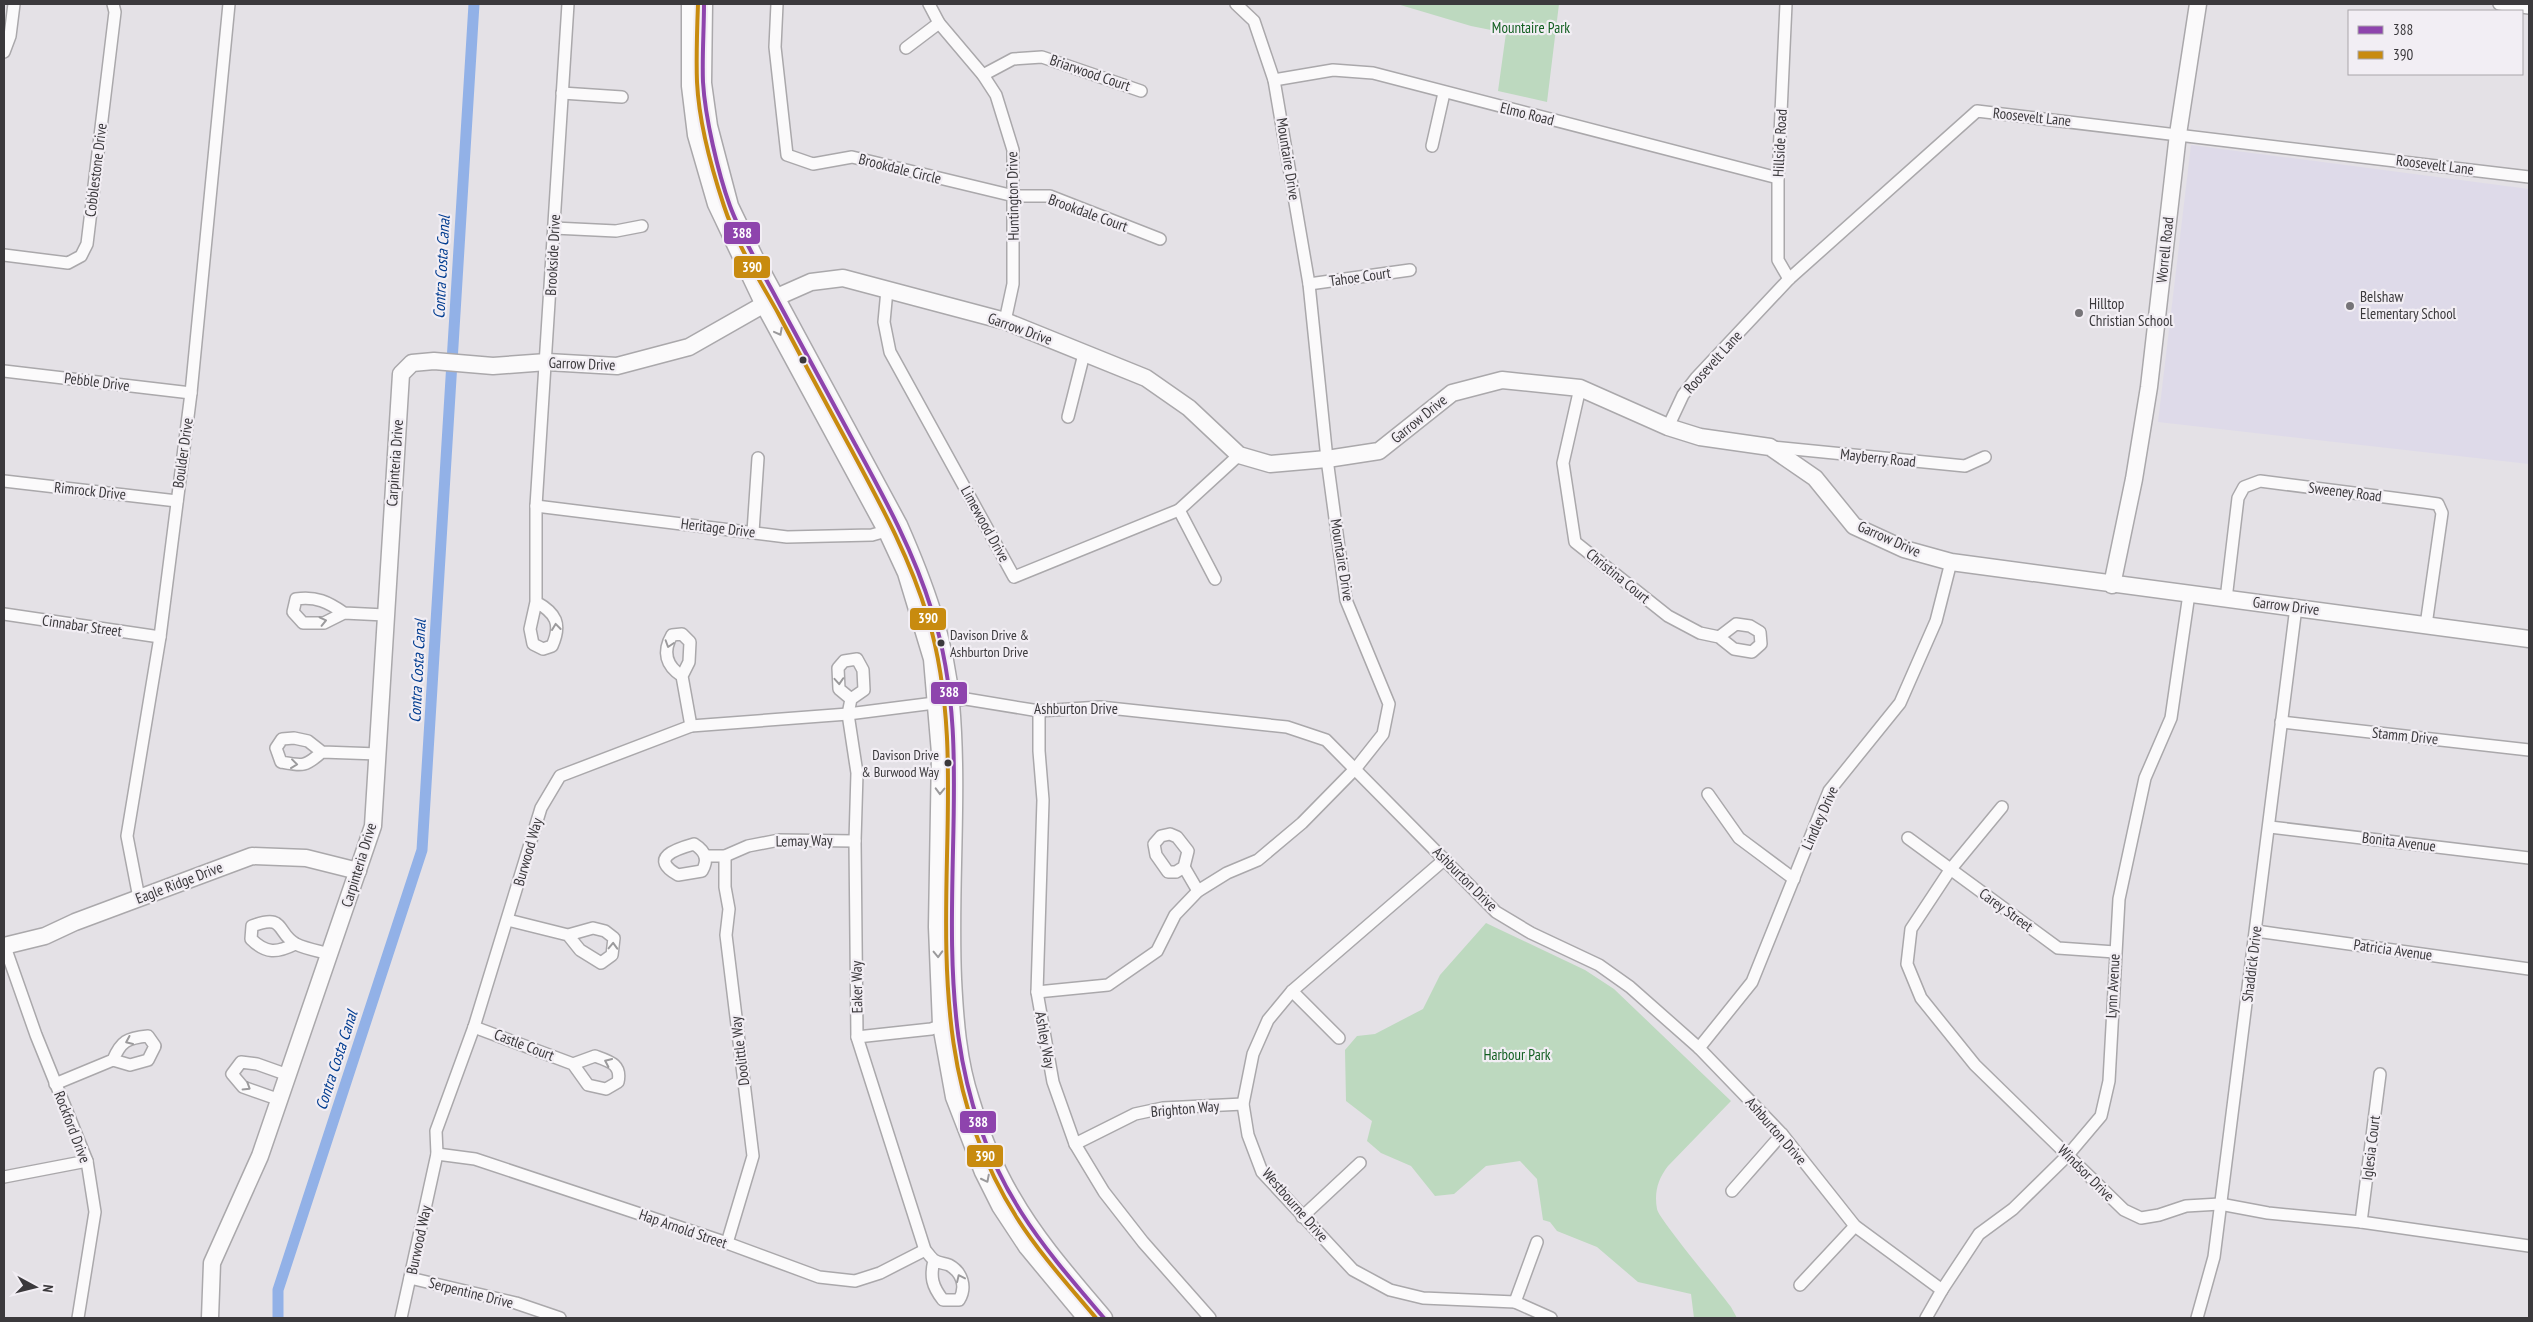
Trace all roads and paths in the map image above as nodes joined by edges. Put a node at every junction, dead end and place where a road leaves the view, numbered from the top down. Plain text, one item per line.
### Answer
1 (14, 4) edge
2 (113, 4) edge
3 (230, 4) edge
4 (568, 4) edge
5 (690, 4) edge
6 (704, 4) edge
7 (777, 4) edge
8 (929, 4) edge
9 (1236, 4) edge
10 (1786, 4) edge
11 (2198, 4) edge
12 (2499, 4) edge
13 (2529, 8) edge
14 (939, 23) junction
15 (906, 48) dead end
16 (4, 52) edge
17 (983, 75) junction
18 (1274, 80) junction
19 (1141, 91) dead end
20 (1444, 92) junction
21 (562, 93) junction
22 (622, 97) dead end
23 (2178, 134) junction
24 (1432, 146) dead end
25 (2529, 177) edge
26 (1778, 178) junction
27 (1014, 196) junction
28 (642, 226) dead end
29 (554, 228) junction
30 (1160, 239) dead end
31 (4, 255) edge
32 (1410, 270) dead end
33 (1789, 279) junction
34 (1309, 284) junction
35 (887, 290) junction
36 (771, 301) junction
37 (1004, 321) junction
38 (1084, 354) junction
39 (412, 362) joint
40 (547, 362) junction
41 (4, 371) edge
42 (1580, 388) junction
43 (191, 393) junction
44 (1068, 417) dead end
45 (1668, 427) junction
46 (1770, 447) junction
47 (1238, 455) junction
48 (1985, 456) dead end
49 (758, 458) dead end
50 (1327, 459) junction
51 (4, 481) edge
52 (177, 501) junction
53 (536, 506) junction
54 (1180, 510) junction
55 (893, 529) junction
56 (753, 532) junction
57 (1951, 562) junction
58 (1215, 578) dead end
59 (2112, 585) junction
60 (2190, 594) junction
61 (2226, 599) junction
62 (536, 602) dead end
63 (2296, 607) junction
64 (344, 613) dead end
65 (4, 614) edge
66 (385, 615) junction
67 (2426, 625) junction
68 (160, 637) junction
69 (1719, 637) dead end
70 (2529, 637) edge
71 (682, 676) dead end
72 (851, 699) dead end
73 (944, 703) junction
74 (1039, 711) junction
75 (848, 714) junction
76 (2281, 722) junction
77 (691, 726) junction
78 (2529, 750) edge
79 (322, 752) dead end
80 (378, 754) junction
81 (1356, 768) junction
82 (1708, 794) dead end
83 (2002, 807) dead end
84 (2270, 827) junction
85 (1908, 838) dead end
86 (855, 841) junction
87 (705, 856) dead end
88 (725, 856) junction
89 (2529, 858) edge
90 (1445, 859) junction
91 (1184, 868) dead end
92 (1950, 870) junction
93 (358, 871) junction
94 (1794, 878) junction
95 (1198, 892) junction
96 (139, 898) junction
97 (508, 920) junction
98 (2256, 931) junction
99 (568, 935) dead end
100 (295, 944) dead end
101 (4, 945) edge
102 (2115, 952) junction
103 (330, 954) junction
104 (2529, 969) edge
105 (1292, 991) junction
106 (1037, 992) junction
107 (948, 1024) junction
108 (474, 1027) junction
109 (857, 1037) junction
110 (1339, 1038) dead end
111 (1699, 1048) junction
112 (113, 1060) dead end
113 (573, 1064) dead end
114 (2380, 1074) dead end
115 (288, 1075) junction
116 (55, 1084) junction
117 (280, 1100) junction
118 (1243, 1104) junction
119 (1782, 1134) junction
120 (1075, 1144) junction
121 (438, 1154) junction
122 (2068, 1155) junction
123 (87, 1161) junction
124 (1360, 1163) dead end
125 (4, 1177) edge
126 (1732, 1191) dead end
127 (2220, 1204) junction
128 (1302, 1217) junction
129 (2361, 1222) junction
130 (1855, 1226) junction
131 (1537, 1242) dead end
132 (727, 1243) junction
133 (2529, 1246) edge
134 (925, 1250) junction
135 (934, 1260) dead end
136 (410, 1278) junction
137 (1800, 1285) dead end
138 (1942, 1290) junction
139 (1515, 1302) junction
140 (78, 1318) edge
141 (210, 1318) edge
142 (401, 1318) edge
143 (560, 1318) edge
144 (1086, 1318) edge
145 (1104, 1318) edge
146 (1210, 1318) edge
147 (1551, 1318) edge
148 (1926, 1318) edge
149 (2197, 1318) edge

1 - 16 street
2 - 31 street, Cobblestone Drive
3 - 43 street, Boulder Drive
4 - 21 street, Brookside Drive
5 - 36 street
6 - 36 street
7 - 27 street, Brookdale Circle
8 - 14 street, Huntington Drive
9 - 18 street, Mountaire Drive
10 - 26 street, Hillside Road
11 - 23 street, Worrell Road
12 - 13 street
14 - 15 street
14 - 17 street, Huntington Drive
17 - 19 street, Briarwood Court
17 - 27 street, Huntington Drive
18 - 20 street, Elmo Road
18 - 34 street, Mountaire Drive
20 - 24 street
20 - 26 street, Elmo Road
21 - 22 street
21 - 29 street, Brookside Drive
23 - 25 street, Roosevelt Lane
23 - 33 street, Roosevelt Lane
23 - 59 street, Worrell Road
26 - 33 street, Hillside Road
27 - 30 street, Brookdale Court
27 - 37 street, Huntington Drive
28 - 29 street
29 - 40 street, Brookside Drive
32 - 34 street, Tahoe Court
33 - 45 street, Roosevelt Lane
34 - 50 street, Mountaire Drive
35 - 36 street, Garrow Drive
35 - 37 street, Garrow Drive
35 - 54 street, Limewood Drive
36 - 40 street, Garrow Drive
36 - 55 street
37 - 38 street, Garrow Drive
38 - 44 street
38 - 47 street, Garrow Drive
39 - 40 street, Garrow Drive
39 - 66 street, Carpinteria Drive
40 - 53 street, Brookside Drive
41 - 43 street, Pebble Drive
42 - 45 street, Garrow Drive
42 - 50 street, Garrow Drive
42 - 69 street, Christina Court
43 - 52 street, Boulder Drive
45 - 46 street, Garrow Drive
46 - 48 street, Mayberry Road
46 - 57 street, Garrow Drive
47 - 50 street, Garrow Drive
47 - 54 street, Limewood Drive
49 - 56 street
50 - 81 street, Mountaire Drive
51 - 52 street, Rimrock Drive
52 - 68 street, Boulder Drive
53 - 56 street, Heritage Drive
53 - 62 street, Brookside Drive
54 - 58 street
55 - 56 street, Heritage Drive
55 - 73 street
57 - 59 street, Garrow Drive
57 - 94 street, Lindley Drive
59 - 60 street, Garrow Drive
60 - 61 street, Garrow Drive
60 - 102 street, Lynn Avenue
61 - 63 street, Garrow Drive
61 - 67 street, Sweeney Road
63 - 67 street, Garrow Drive
63 - 76 street, Shaddick Drive
64 - 66 street
65 - 68 street, Cinnabar Street
66 - 80 street, Carpinteria Drive
67 - 70 street, Garrow Drive
68 - 96 street, Boulder Drive
71 - 77 street
72 - 75 street, Eaker Way
73 - 74 street, Ashburton Drive
73 - 75 street, Burwood Way
73 - 107 street
74 - 81 street, Ashburton Drive
74 - 106 street, Ashley Way
75 - 77 street, Burwood Way
75 - 86 street, Eaker Way
76 - 78 street, Stamm Drive
76 - 84 street, Shaddick Drive
77 - 97 street, Burwood Way
79 - 80 street
80 - 93 street, Carpinteria Drive
81 - 90 street, Ashburton Drive
81 - 95 street, Mountaire Drive
82 - 94 street
83 - 92 street, Windsor Drive
84 - 89 street, Bonita Avenue
84 - 98 street, Shaddick Drive
85 - 92 street, Carey Street
86 - 88 street, Lemay Way
86 - 109 street, Eaker Way
87 - 88 street
88 - 132 street, Doolittle Way
90 - 105 street, Westbourne Drive
90 - 111 street, Ashburton Drive
91 - 95 street
92 - 102 street, Carey Street
92 - 122 street, Windsor Drive
93 - 96 street, Eagle Ridge Drive
93 - 103 street, Carpinteria Drive
94 - 111 street, Lindley Drive
95 - 106 street, Mountaire Drive
96 - 101 street, Eagle Ridge Drive
97 - 99 street
97 - 108 street, Burwood Way
98 - 104 street, Patricia Avenue
98 - 127 street, Shaddick Drive
100 - 103 street
101 - 116 street, Rockford Drive
102 - 122 street, Lynn Avenue
103 - 115 street, Carpinteria Drive
105 - 110 street
105 - 118 street, Westbourne Drive
106 - 120 street, Ashley Way
107 - 109 street
107 -> 144 street
107 - 145 street
108 - 113 street, Castle Court
108 - 121 street, Burwood Way
109 - 134 street, Eaker Way
111 - 119 street, Ashburton Drive
112 - 116 street
114 - 129 street, Iglesia Court
115 - 117 street, Carpinteria Drive
115 -> 117 street
116 - 123 street, Rockford Drive
117 - 141 street, Carpinteria Drive
118 - 120 street, Brighton Way
118 - 128 street, Westbourne Drive
119 - 126 street
119 - 130 street, Ashburton Drive
120 - 146 street, Ashley Way
121 - 132 street, Hap Arnold Street
121 - 136 street, Burwood Way
122 - 127 street, Windsor Drive
122 - 138 street, Lynn Avenue
123 - 125 street
123 - 140 street, Rockford Drive
124 - 128 street
127 - 129 street, Windsor Drive
127 - 149 street, Shaddick Drive
128 - 139 street, Westbourne Drive
129 - 133 street, Windsor Drive
130 - 137 street
130 - 138 street, Ashburton Drive
131 - 139 street
132 - 134 street, Hap Arnold Street
134 - 135 street
136 - 142 street, Burwood Way
136 - 143 street, Serpentine Drive
138 - 148 street, Lynn Avenue
139 - 147 street, Westbourne Drive

